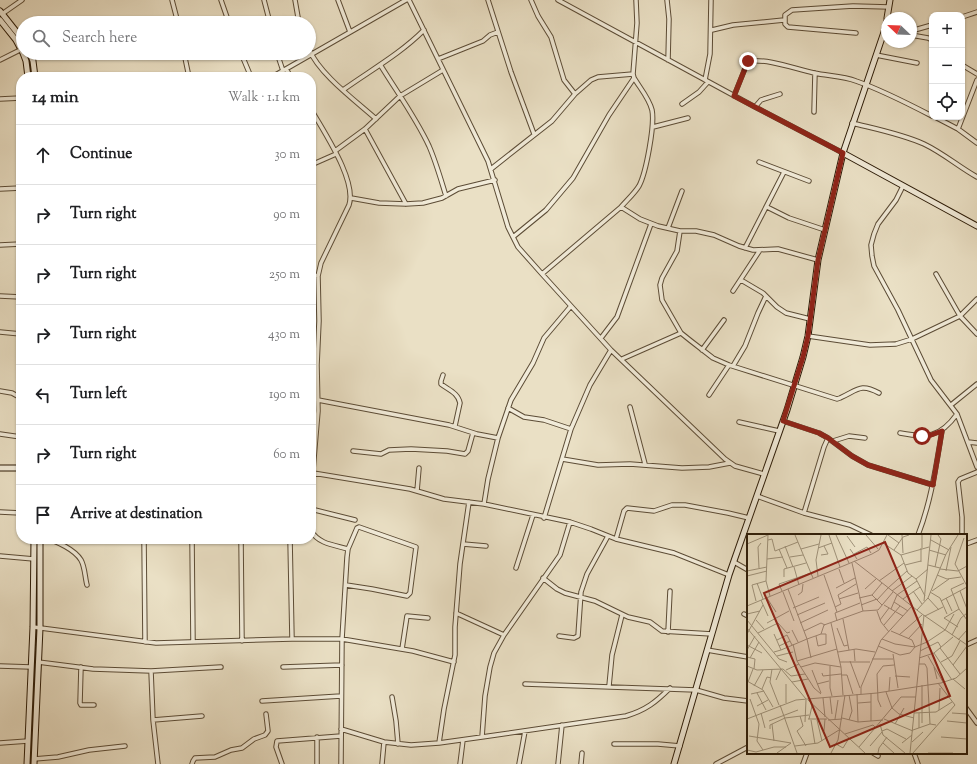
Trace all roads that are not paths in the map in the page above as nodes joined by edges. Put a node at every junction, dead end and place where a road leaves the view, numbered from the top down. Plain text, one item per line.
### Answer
1 (22, 0) edge
2 (172, 0) edge
3 (221, 0) edge
4 (264, 0) edge
5 (295, 0) edge
6 (338, 0) edge
7 (396, 0) edge
8 (407, 0) edge
9 (488, 0) edge
10 (531, 0) edge
11 (558, 0) edge
12 (636, 0) edge
13 (667, 0) edge
14 (711, 0) edge
15 (890, 0) edge
16 (399, 4) junction
17 (889, 8) junction
18 (888, 12) edge
19 (977, 12) edge
20 (1, 13) edge
21 (176, 16) edge
22 (227, 16) edge
23 (268, 16) edge
24 (298, 16) edge
25 (965, 16) edge
26 (0, 20) edge
27 (784, 20) junction
28 (929, 26) edge
29 (917, 29) edge
30 (424, 30) junction
31 (712, 30) junction
32 (16, 31) edge
33 (350, 32) junction
34 (498, 32) junction
35 (856, 33) dead end
36 (917, 36) edge
37 (929, 38) edge
38 (16, 42) edge
39 (636, 43) junction
40 (881, 44) edge
41 (316, 52) edge
42 (16, 54) edge
43 (876, 55) junction
44 (438, 59) junction
45 (0, 60) edge
46 (26, 60) edge
47 (32, 60) edge
48 (185, 60) edge
49 (244, 60) edge
50 (280, 60) edge
51 (302, 60) edge
52 (315, 60) edge
53 (668, 60) junction
54 (917, 63) dead end
55 (381, 66) junction
56 (965, 66) edge
57 (285, 70) junction
58 (443, 70) junction
59 (27, 72) edge
60 (33, 72) edge
61 (188, 72) edge
62 (249, 72) edge
63 (281, 72) edge
64 (815, 73) junction
65 (977, 74) edge
66 (633, 76) junction
67 (977, 80) edge
68 (707, 81) junction
69 (865, 85) junction
70 (344, 90) junction
71 (575, 94) junction
72 (780, 94) dead end
73 (400, 96) junction
74 (734, 96) junction
75 (16, 98) edge
76 (0, 99) edge
77 (682, 104) dead end
78 (755, 107) junction
79 (814, 112) dead end
80 (929, 114) edge
81 (316, 118) edge
82 (688, 118) dead end
83 (376, 119) junction
84 (941, 120) edge
85 (852, 122) junction
86 (653, 127) junction
87 (365, 129) junction
88 (958, 129) junction
89 (534, 134) junction
90 (977, 143) edge
91 (335, 153) junction
92 (843, 153) junction
93 (316, 162) edge
94 (759, 162) dead end
95 (491, 169) junction
96 (784, 172) junction
97 (977, 177) edge
98 (495, 180) junction
99 (809, 181) dead end
100 (903, 186) junction
101 (16, 188) edge
102 (0, 189) edge
103 (682, 191) dead end
104 (446, 196) junction
105 (351, 198) junction
106 (406, 204) junction
107 (767, 206) junction
108 (621, 207) junction
109 (651, 224) junction
110 (977, 226) edge
111 (668, 228) junction
112 (825, 230) junction
113 (680, 231) junction
114 (512, 237) junction
115 (16, 244) edge
116 (0, 245) edge
117 (745, 248) junction
118 (760, 250) junction
119 (818, 260) junction
120 (542, 274) junction
121 (936, 274) dead end
122 (318, 276) joint
123 (741, 280) junction
124 (733, 291) dead end
125 (0, 296) edge
126 (766, 296) junction
127 (16, 297) edge
128 (977, 299) edge
129 (571, 306) junction
130 (960, 316) junction
131 (810, 319) junction
132 (724, 320) dead end
133 (0, 332) edge
134 (681, 333) junction
135 (16, 334) edge
136 (977, 334) edge
137 (808, 336) junction
138 (601, 338) junction
139 (912, 339) junction
140 (611, 350) junction
141 (702, 350) junction
142 (622, 359) junction
143 (731, 366) junction
144 (443, 375) dead end
145 (977, 384) edge
146 (795, 386) junction
147 (0, 391) edge
148 (879, 394) dead end
149 (16, 395) edge
150 (709, 395) dead end
151 (318, 400) junction
152 (951, 405) junction
153 (630, 407) dead end
154 (508, 408) junction
155 (957, 414) junction
156 (783, 421) junction
157 (739, 422) dead end
158 (455, 426) junction
159 (571, 429) junction
160 (780, 431) junction
161 (942, 431) junction
162 (473, 433) junction
163 (900, 433) dead end
164 (0, 434) edge
165 (16, 436) edge
166 (317, 436) joint
167 (498, 438) junction
168 (828, 438) junction
169 (865, 438) dead end
170 (833, 441) junction
171 (968, 442) junction
172 (977, 443) edge
173 (316, 445) edge
174 (353, 451) dead end
175 (562, 459) junction
176 (644, 464) junction
177 (730, 464) junction
178 (977, 467) edge
179 (0, 468) edge
180 (16, 468) edge
181 (419, 468) dead end
182 (977, 472) edge
183 (316, 474) edge
184 (764, 474) junction
185 (933, 485) junction
186 (417, 491) junction
187 (757, 496) junction
188 (469, 502) junction
189 (484, 504) junction
190 (316, 510) edge
191 (0, 512) edge
192 (16, 513) edge
193 (804, 513) junction
194 (532, 515) junction
195 (544, 518) junction
196 (749, 518) junction
197 (355, 520) dead end
198 (570, 522) junction
199 (869, 534) edge
200 (919, 534) edge
201 (962, 534) edge
202 (608, 536) junction
203 (316, 537) edge
204 (616, 539) junction
205 (745, 540) edge
206 (977, 540) edge
207 (34, 544) edge
208 (40, 544) edge
209 (59, 544) edge
210 (144, 544) edge
211 (192, 544) edge
212 (241, 544) edge
213 (290, 544) edge
214 (463, 544) junction
215 (967, 544) edge
216 (486, 546) dead end
217 (348, 549) junction
218 (0, 556) edge
219 (34, 559) junction
220 (734, 562) junction
221 (516, 568) dead end
222 (747, 569) edge
223 (729, 575) junction
224 (543, 578) junction
225 (87, 585) dead end
226 (346, 585) junction
227 (670, 591) dead end
228 (580, 597) junction
229 (456, 612) junction
230 (622, 615) junction
231 (428, 618) dead end
232 (33, 627) junction
233 (40, 628) junction
234 (668, 632) junction
235 (712, 634) junction
236 (504, 635) junction
237 (559, 636) dead end
238 (292, 639) junction
239 (342, 639) junction
240 (242, 640) junction
241 (145, 642) junction
242 (194, 642) junction
243 (402, 649) junction
244 (707, 650) junction
245 (747, 657) edge
246 (38, 662) junction
247 (454, 662) junction
248 (342, 665) junction
249 (0, 666) edge
250 (31, 667) junction
251 (81, 667) junction
252 (221, 667) dead end
253 (283, 667) dead end
254 (150, 671) junction
255 (525, 684) dead end
256 (609, 686) junction
257 (670, 688) junction
258 (696, 690) junction
259 (341, 696) junction
260 (392, 697) dead end
261 (262, 701) dead end
262 (747, 701) edge
263 (94, 705) dead end
264 (967, 709) edge
265 (266, 714) dead end
266 (202, 716) dead end
267 (153, 720) junction
268 (977, 723) edge
269 (562, 725) junction
270 (341, 728) junction
271 (525, 731) junction
272 (341, 736) junction
273 (317, 737) junction
274 (482, 737) junction
275 (463, 740) junction
276 (28, 741) junction
277 (384, 742) junction
278 (0, 743) edge
279 (439, 743) junction
280 (398, 744) junction
281 (614, 744) dead end
282 (125, 746) dead end
283 (680, 746) junction
284 (747, 748) edge
285 (582, 754) dead end
286 (807, 754) edge
287 (875, 754) edge
288 (914, 754) edge
289 (878, 756) dead end
290 (34, 761) edge
291 (27, 764) edge
292 (158, 764) edge
293 (192, 764) edge
294 (282, 764) edge
295 (317, 764) edge
296 (341, 764) edge
297 (382, 764) edge
298 (460, 764) edge
299 (520, 764) edge
300 (558, 764) edge
301 (581, 764) edge
302 (674, 764) edge
303 (716, 764) edge
304 (803, 764) edge
305 (918, 764) edge

1 - 20 street
2 - 21 street
3 - 22 street
4 - 23 street
5 - 24 street
6 - 33 street
7 - 16 street
8 - 16 street
8 - 30 street
9 - 34 street
10 - 71 street
11 - 39 street
12 - 39 street
13 - 53 street
14 - 31 street
15 - 17 street
16 - 33 street
17 - 18 street
17 - 27 street
19 - 25 street
20 - 32 street
26 - 38 street
27 - 31 street
27 - 35 street
28 - 29 street
30 - 44 street
30 - 55 street
31 - 68 street
33 - 41 street
34 - 44 street
34 - 89 street
36 - 37 street
39 - 53 street
39 - 66 street
40 - 43 street
42 - 45 street
43 - 54 street
43 - 69 street
44 - 58 street
46 - 59 street
47 - 60 street
48 - 61 street
49 - 62 street
50 - 57 street
51 - 57 street
52 - 70 street
53 - 68 street
55 - 70 street
55 - 73 street
56 - 65 street
57 - 63 street
58 - 73 street
58 - 95 street
64 - 69 street
64 - 74 street
64 - 79 street
66 - 71 street
66 - 86 street
66 - 114 street
67 - 88 street
68 - 74 street
68 - 77 street
69 - 80 street
69 - 85 street
70 - 83 street
71 - 89 street
72 - 78 street
73 - 83 street
73 - 104 street
74 - 78 street
75 - 76 street
78 - 92 street
81 - 91 street
82 - 86 street
83 - 87 street
84 - 88 street
85 - 92 street
85 - 97 street
86 - 108 street
87 - 91 street
87 - 106 street
88 - 90 street
89 - 95 street
91 - 93 street
91 - 105 street
92 - 100 street
92 - 112 street
94 - 96 street
95 - 98 street
96 - 99 street
96 - 107 street
98 - 104 street
98 - 114 street
100 - 110 street
100 - 139 street
101 - 102 street
103 - 111 street
104 - 106 street
105 - 106 street
105 - 122 street
107 - 112 street
107 - 117 street
108 - 109 street
108 - 120 street
109 - 111 street
109 - 138 street
111 - 113 street
112 - 119 street
113 - 117 street
113 - 134 street
114 - 120 street
115 - 116 street
117 - 118 street
118 - 119 street
118 - 123 street
119 - 131 street
120 - 129 street
121 - 130 street
122 - 151 street
123 - 124 street
123 - 126 street
125 - 127 street
126 - 131 street
126 - 143 street
128 - 130 street
129 - 138 street
129 - 154 street
130 - 136 street
130 - 139 street
131 - 137 street
132 - 141 street
133 - 135 street
134 - 141 street
134 - 142 street
137 - 139 street
137 - 146 street
138 - 140 street
139 - 152 street
140 - 142 street
140 - 159 street
141 - 143 street
142 - 177 street
143 - 146 street
143 - 150 street
144 - 158 street
145 - 152 street
146 - 148 street
146 - 156 street
147 - 149 street
151 - 158 street
151 - 166 street
152 - 155 street
153 - 176 street
154 - 159 street
154 - 167 street
155 - 161 street
155 - 171 street
156 - 160 street
156 - 168 street
157 - 160 street
158 - 162 street
159 - 175 street
160 - 184 street
161 - 163 street
161 - 185 street
162 - 167 street
162 - 174 street
164 - 165 street
166 - 173 street
167 - 189 street
168 - 170 street
168 - 193 street
169 - 170 street
170 - 185 street
171 - 172 street
171 - 178 street
175 - 176 street
175 - 195 street
176 - 177 street
177 - 184 street
179 - 180 street
181 - 186 street
182 - 201 street
183 - 186 street
184 - 187 street
185 - 200 street
186 - 188 street
187 - 193 street
187 - 196 street
188 - 189 street
188 - 214 street
189 - 194 street
190 - 197 street
191 - 192 street
193 - 199 street
194 - 195 street
194 - 221 street
195 - 198 street
196 - 204 street
196 - 205 street
198 - 202 street
198 - 224 street
202 - 204 street
202 - 228 street
203 - 217 street
204 - 223 street
205 - 220 street
206 - 215 street
207 - 219 street
208 - 233 street
209 - 225 street
210 - 241 street
211 - 242 street
212 - 240 street
213 - 238 street
214 - 216 street
214 - 229 street
217 - 226 street
217 - 226 street
218 - 219 street
219 - 232 street
220 - 222 street
220 - 223 street
223 - 235 street
224 - 228 street
224 - 236 street
226 - 239 street
227 - 234 street
228 - 230 street
228 - 237 street
229 - 236 street
229 - 247 street
230 - 234 street
230 - 256 street
231 - 243 street
232 - 233 street
232 - 250 street
233 - 241 street
233 - 246 street
234 - 235 street
235 - 244 street
236 - 274 street
238 - 239 street
238 - 240 street
239 - 243 street
239 - 248 street
240 - 242 street
241 - 242 street
243 - 247 street
244 - 245 street
244 - 258 street
246 - 251 street
246 - 290 street
247 - 279 street
248 - 253 street
248 - 259 street
249 - 250 street
250 - 276 street
251 - 254 street
251 - 263 street
252 - 254 street
254 - 267 street
255 - 256 street
256 - 257 street
257 - 258 street
257 - 269 street
258 - 262 street
258 - 283 street
259 - 261 street
259 - 270 street
260 - 280 street
264 - 268 street
265 - 293 street
266 - 267 street
267 - 292 street
269 - 271 street
269 - 300 street
270 - 272 street
270 - 277 street
271 - 274 street
271 - 299 street
272 - 273 street
272 - 296 street
273 - 294 street
273 - 295 street
274 - 275 street
275 - 279 street
275 - 298 street
276 - 278 street
276 - 291 street
277 - 280 street
277 - 297 street
279 - 280 street
281 - 283 street
282 - 290 street
283 - 302 street
284 - 303 street
285 - 301 street
286 - 304 street
287 - 289 street
288 - 305 street

